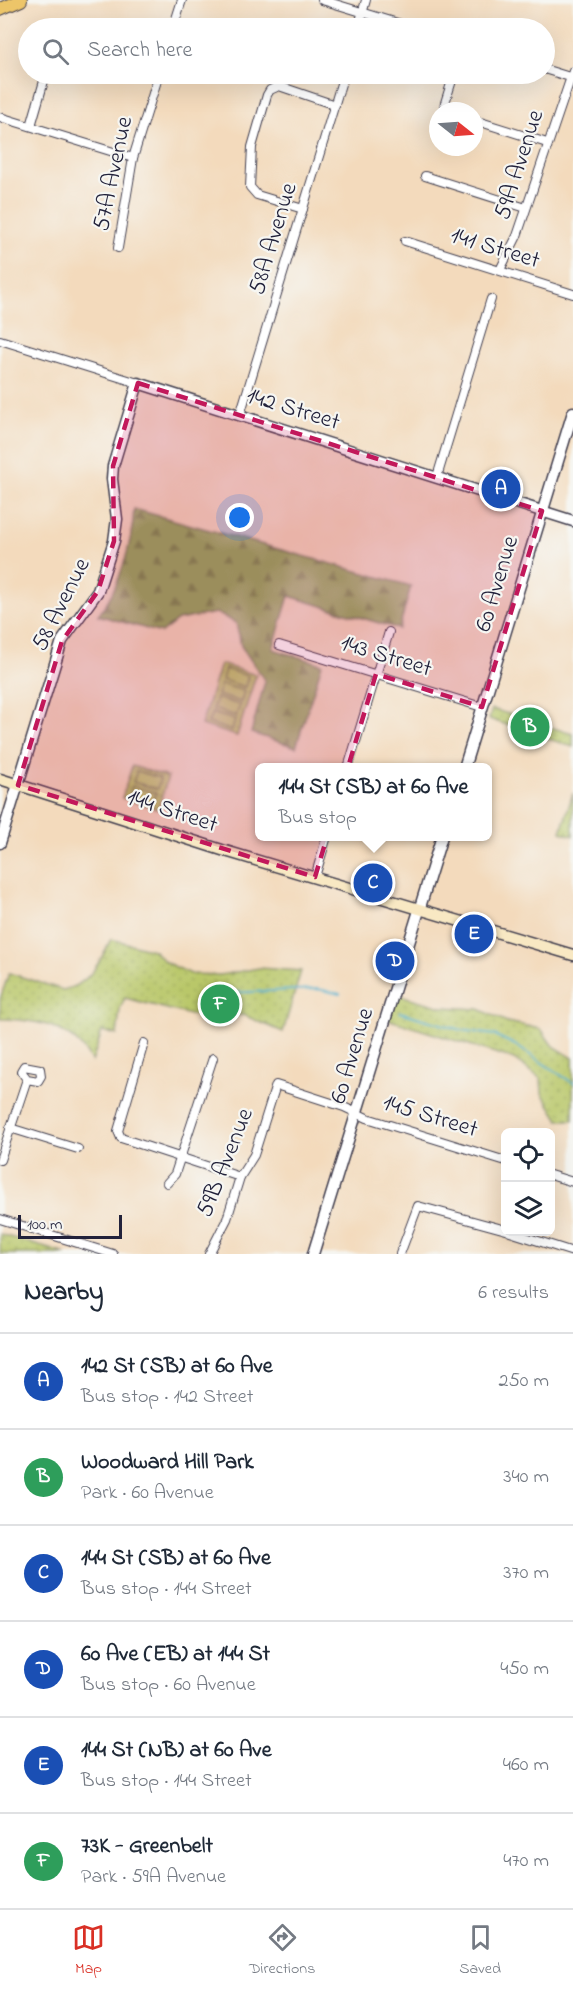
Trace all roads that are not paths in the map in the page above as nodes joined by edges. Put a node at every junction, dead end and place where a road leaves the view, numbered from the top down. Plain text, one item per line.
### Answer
1 (21, 0) edge
2 (182, 0) edge
3 (322, 0) edge
4 (366, 0) edge
5 (0, 9) edge
6 (363, 12) junction
7 (176, 18) edge
8 (361, 18) edge
9 (382, 18) edge
10 (555, 71) edge
11 (572, 75) edge
12 (43, 84) edge
13 (156, 84) edge
14 (341, 84) edge
15 (452, 84) edge
16 (447, 102) edge
17 (335, 105) junction
18 (0, 117) edge
19 (483, 123) edge
20 (32, 126) junction
21 (547, 143) junction
22 (133, 158) junction
23 (425, 177) dead end
24 (526, 208) junction
25 (303, 209) junction
26 (405, 241) dead end
27 (118, 248) dead end
28 (500, 270) junction
29 (573, 294) edge
30 (491, 299) dead end
31 (0, 340) edge
32 (138, 383) junction
33 (573, 412) edge
34 (240, 415) junction
35 (437, 477) junction
36 (543, 512) junction
37 (573, 521) edge
38 (389, 632) dead end
39 (279, 645) dead end
40 (376, 674) junction
41 (482, 707) junction
42 (349, 763) edge
43 (465, 763) edge
44 (0, 779) edge
45 (18, 785) junction
46 (326, 841) edge
47 (441, 841) edge
48 (0, 843) edge
49 (315, 877) junction
50 (421, 908) junction
51 (573, 955) edge
52 (144, 1043) dead end
53 (213, 1058) dead end
54 (27, 1079) dead end
55 (276, 1085) joint
56 (357, 1112) junction
57 (10, 1128) junction
58 (78, 1149) dead end
59 (181, 1157) junction
60 (501, 1159) edge
61 (0, 1160) edge
62 (240, 1177) junction
63 (555, 1177) edge
64 (573, 1182) edge
65 (167, 1183) dead end
66 (0, 1219) edge
67 (501, 1229) edge
68 (523, 1236) edge
69 (573, 1252) edge
70 (113, 1254) edge
71 (209, 1254) edge
72 (313, 1254) edge
73 (400, 1254) edge

1 - 5 main road
2 - 7 street
3 - 6 street
4 - 6 street
6 - 8 street
6 - 9 street
10 - 11 street
11 - 21 street, 59A Avenue
12 - 20 street
13 - 22 street, 57A Avenue
14 - 17 street, 58A Avenue
15 - 16 street
17 - 25 street, 58A Avenue
17 - 25 street
18 - 20 street
19 - 21 street
20 - 22 street
21 - 24 street, 59A Avenue
22 - 27 street, 57A Avenue
23 - 24 street
24 - 28 street, 59A Avenue
25 - 34 street, 58A Avenue
26 - 28 street, 141 Street
28 - 29 street, 141 Street
30 - 35 street
31 - 32 street, 142 Street
32 - 34 street, 142 Street
32 - 45 street, 58 Avenue
33 - 36 street, 60 Avenue
34 - 35 street, 142 Street
35 - 36 street, 142 Street
36 - 37 street, 142 Street
36 - 41 street, 60 Avenue
38 - 40 street
39 - 40 street, 143 Street
40 - 41 street, 143 Street
40 - 42 street
41 - 43 street, 60 Avenue
44 - 45 main road, 144 Street
45 - 48 street, 58 Avenue
45 - 49 main road, 144 Street
46 - 49 street
47 - 50 street, 60 Avenue
49 - 50 main road, 144 Street
50 - 51 main road, 144 Street
50 - 56 street, 60 Avenue
52 - 59 street
53 - 59 street
54 - 57 street
55 - 56 street, 145 Street
55 - 62 street, 59B Avenue
56 - 60 street, 145 Street
56 - 72 street, 60 Avenue
57 - 58 street
57 - 61 street
59 - 62 street
59 - 65 street
62 - 71 street, 59B Avenue
63 - 64 street
66 - 70 street
67 - 73 street
68 - 69 street

